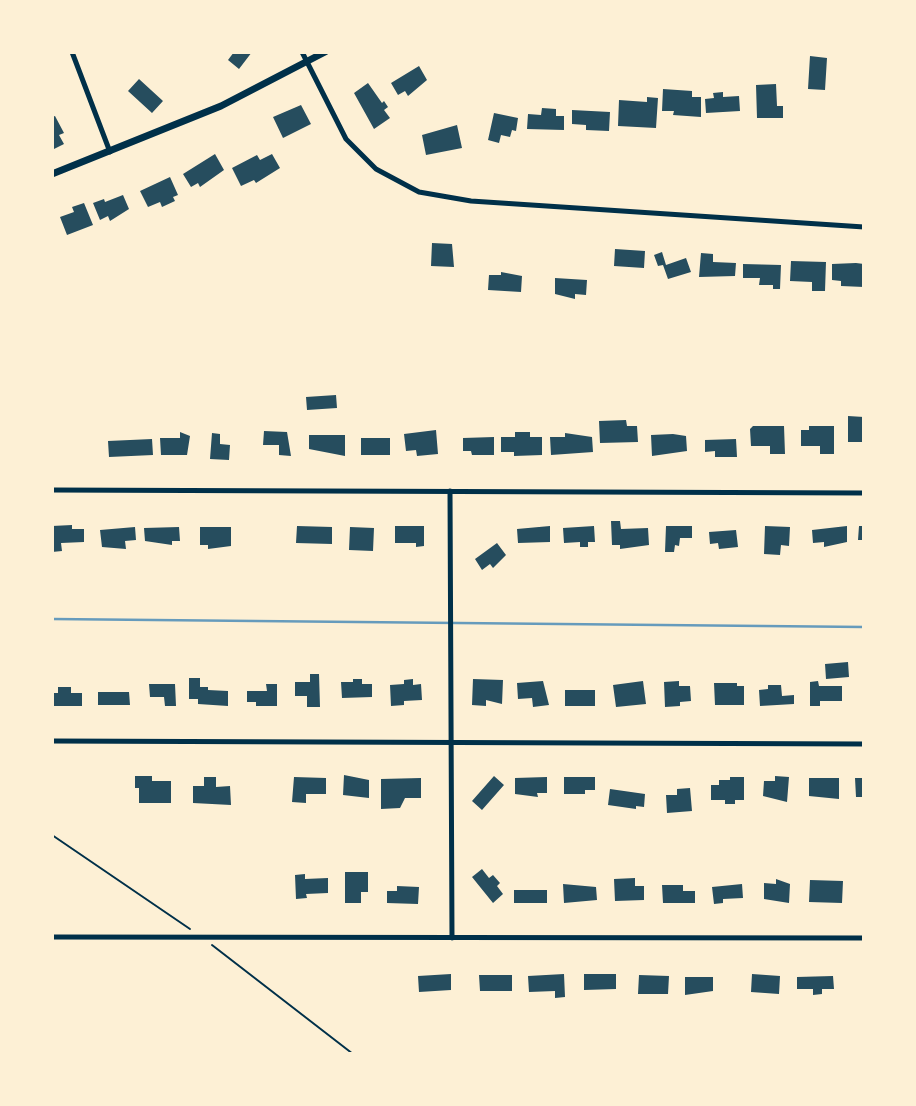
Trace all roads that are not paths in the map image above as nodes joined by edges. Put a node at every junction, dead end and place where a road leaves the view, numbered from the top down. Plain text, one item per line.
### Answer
1 (72, 52) edge
2 (302, 52) edge
3 (325, 52) edge
4 (306, 62) junction
5 (110, 152) junction
6 (52, 174) edge
7 (863, 227) edge
8 (52, 490) edge
9 (450, 491) junction
10 (863, 494) edge
11 (52, 741) edge
12 (451, 742) junction
13 (863, 744) edge
14 (52, 937) edge
15 (452, 938) junction
16 (863, 938) edge

1 - 5 street
2 - 4 street
3 - 4 street
4 - 5 street
4 - 7 street
5 - 6 street
8 - 9 street
9 - 10 street
9 - 12 street
11 - 12 street
12 - 13 street
12 - 15 street
14 - 15 street
15 - 16 street

